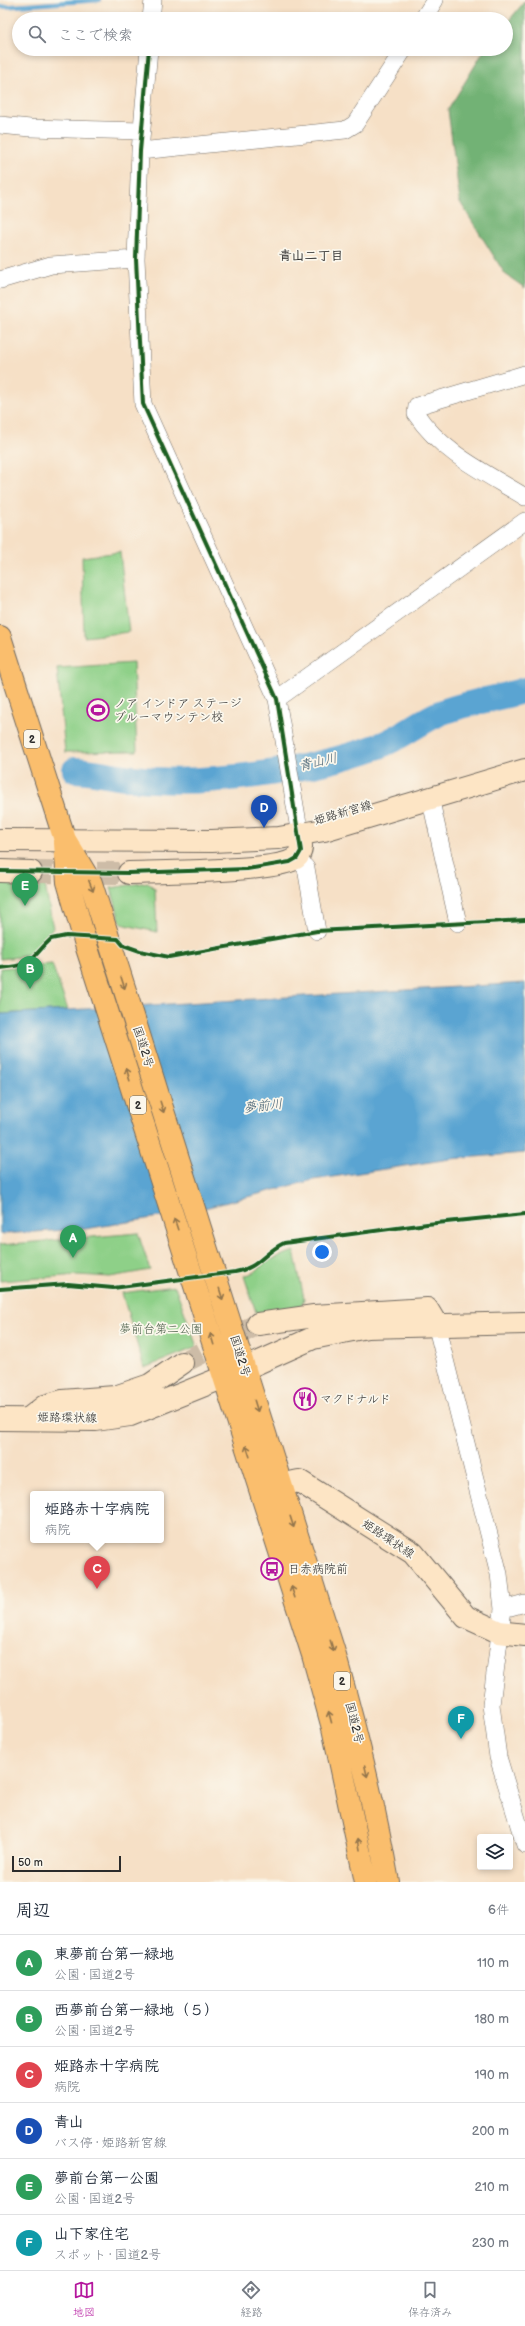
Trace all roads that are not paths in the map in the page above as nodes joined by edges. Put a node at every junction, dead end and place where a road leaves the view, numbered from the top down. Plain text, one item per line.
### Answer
1 (435, 0) edge
2 (153, 1) edge
3 (152, 12) edge
4 (427, 12) edge
5 (148, 56) edge
6 (400, 56) edge
7 (0, 125) edge
8 (142, 131) junction
9 (140, 151) junction
10 (136, 259) junction
11 (0, 280) edge
12 (525, 374) edge
13 (525, 498) edge
14 (525, 521) edge
15 (0, 637) edge
16 (276, 699) junction
17 (525, 770) edge
18 (430, 797) junction
19 (300, 835) junction
20 (0, 840) edge
21 (65, 840) junction
22 (297, 858) junction
23 (0, 871) edge
24 (31, 872) tunnel mouth
25 (129, 873) tunnel mouth
26 (458, 923) dead end
27 (317, 931) dead end
28 (525, 1323) edge
29 (258, 1324) tunnel mouth
30 (436, 1324) junction
31 (182, 1363) tunnel mouth
32 (244, 1369) junction
33 (223, 1376) junction
34 (0, 1418) edge
35 (30, 1418) junction
36 (280, 1485) junction
37 (525, 1603) edge
38 (503, 1610) junction
39 (500, 1632) junction
40 (525, 1635) edge
41 (525, 1845) edge
42 (366, 1882) edge
43 (388, 1882) edge

1 - 4 street
2 - 3 street
5 - 8 street
6 - 9 street
7 - 8 street
8 - 9 street
9 - 10 street
10 - 11 street
10 - 16 street
12 - 13 street
14 - 16 street
15 - 21 highway, 国道2号 / 2
16 - 19 street
17 - 18 main road, 姫路新宮線
18 - 19 main road, 姫路新宮線
18 - 26 street
19 - 21 main road, 姫路新宮線
19 - 22 main road
20 - 21 main road, 姫路新宮線
21 -> 32 highway, 国道2号 / 2
33 -> 21 highway, 国道2号 / 2
22 - 25 main road
22 - 27 street
23 - 24 main road
28 - 30 main road
29 - 30 main road
30 - 32 main road, 姫路環状線
30 - 38 street
31 - 35 main road
32 - 33 main road, 姫路環状線
32 -> 36 highway, 国道2号 / 2
33 - 35 main road, 姫路環状線
42 -> 33 highway, 国道2号 / 2
34 - 35 main road, 姫路環状線
36 - 39 main road, 姫路環状線
36 -> 43 highway, 国道2号 / 2
37 - 38 street
38 - 39 street
39 - 40 main road, 姫路環状線
39 - 41 street

